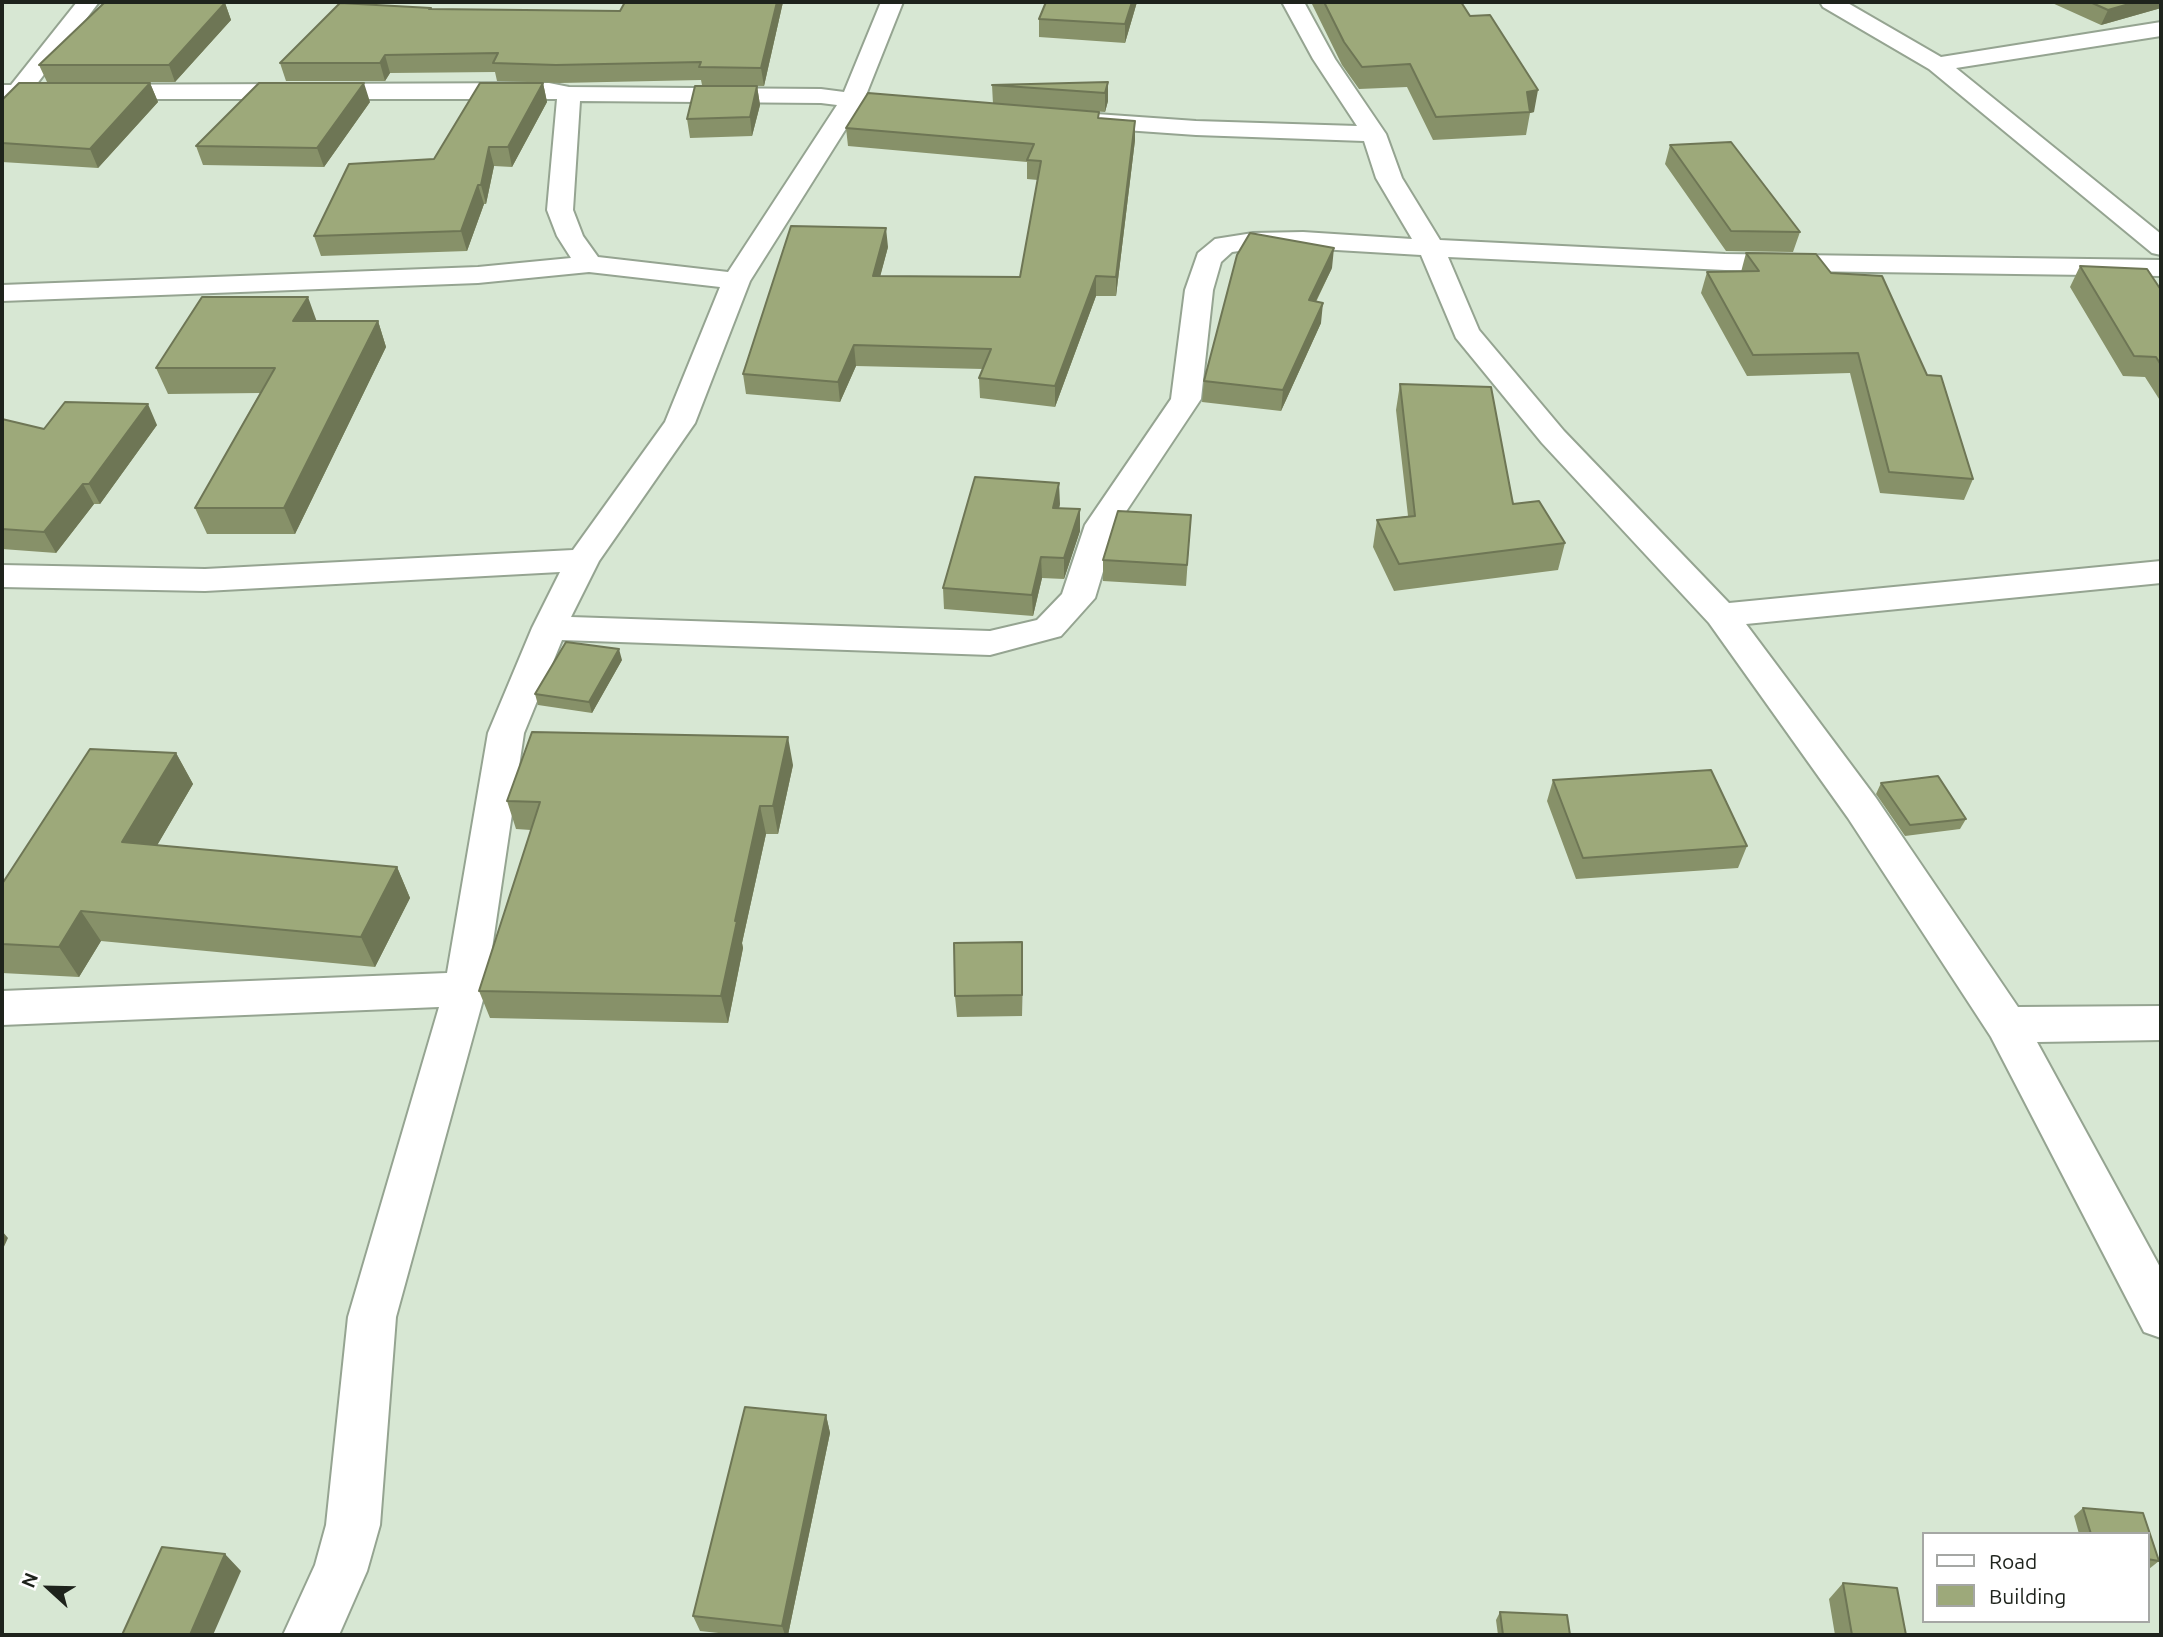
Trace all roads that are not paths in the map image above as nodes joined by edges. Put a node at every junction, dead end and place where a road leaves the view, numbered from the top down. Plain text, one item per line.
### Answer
1 (88, 2) edge
2 (891, 2) edge
3 (1293, 2) edge
4 (1830, 2) edge
5 (2161, 29) edge
6 (1937, 64) junction
7 (10, 92) edge
8 (569, 94) junction
9 (852, 100) junction
10 (905, 106) edge
11 (2, 112) edge
12 (1054, 118) edge
13 (1374, 134) junction
14 (2161, 247) edge
15 (1431, 248) junction
16 (589, 264) junction
17 (2161, 268) edge
18 (736, 281) junction
19 (2, 293) edge
20 (583, 560) junction
21 (2161, 572) edge
22 (2, 576) edge
23 (1721, 615) junction
24 (550, 628) junction
25 (465, 989) junction
26 (2, 1008) edge
27 (2161, 1023) edge
28 (2006, 1025) junction
29 (2161, 1316) edge
30 (311, 1635) edge

1 - 7 street
2 - 9 street
3 - 13 street
4 - 6 street
5 - 6 street
6 - 14 street
7 - 8 street
7 - 11 street
8 - 9 street
8 - 16 street
9 - 10 street
9 - 18 street
12 - 13 street
13 - 15 street
15 - 17 street
15 - 23 street
15 - 24 street
16 - 18 street
16 - 19 street
18 - 20 street
20 - 22 street
20 - 24 street
21 - 23 street
23 - 28 street
24 - 25 street
25 - 26 street
25 - 30 street
27 - 28 street
28 - 29 street

